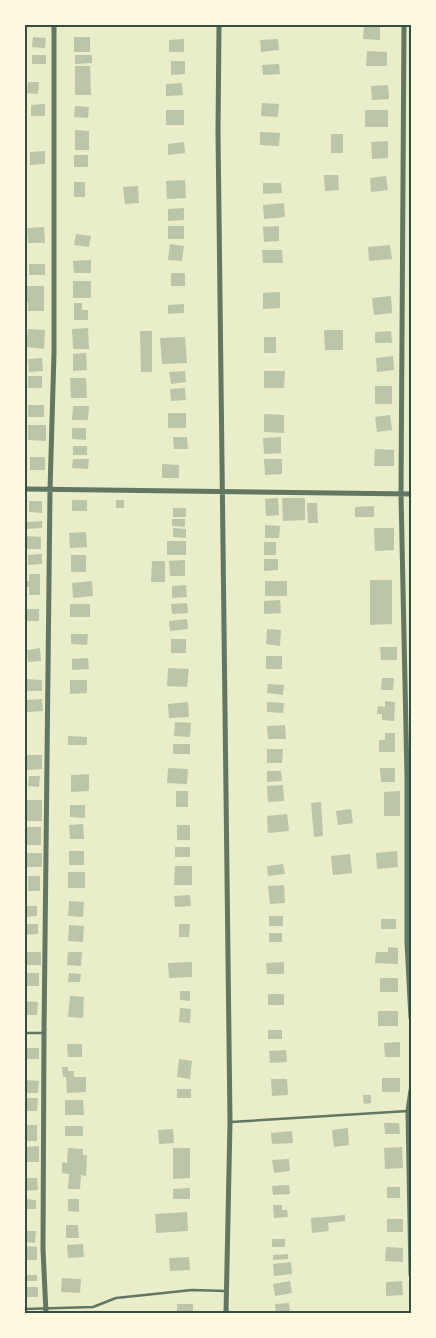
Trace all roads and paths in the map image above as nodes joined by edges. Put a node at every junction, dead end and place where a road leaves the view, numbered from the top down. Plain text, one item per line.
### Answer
1 (54, 25) edge
2 (219, 25) edge
3 (404, 25) edge
4 (25, 490) edge
5 (50, 490) junction
6 (222, 492) junction
7 (402, 494) junction
8 (411, 494) edge
9 (411, 1018) edge
10 (25, 1033) edge
11 (44, 1033) junction
12 (411, 1090) edge
13 (408, 1111) junction
14 (230, 1122) junction
15 (411, 1275) edge
16 (226, 1291) junction
17 (25, 1309) edge
18 (46, 1311) edge
19 (226, 1313) edge

1 - 5 street
2 - 6 street
3 - 7 street
4 - 5 street
5 - 6 street
5 - 11 street
6 - 7 street
6 - 14 street
7 - 8 street
7 - 9 street
10 - 11 lane
11 - 18 street
12 - 13 street
13 - 14 lane
13 - 15 street
14 - 16 street
16 - 18 lane
16 - 19 street
17 - 18 lane

